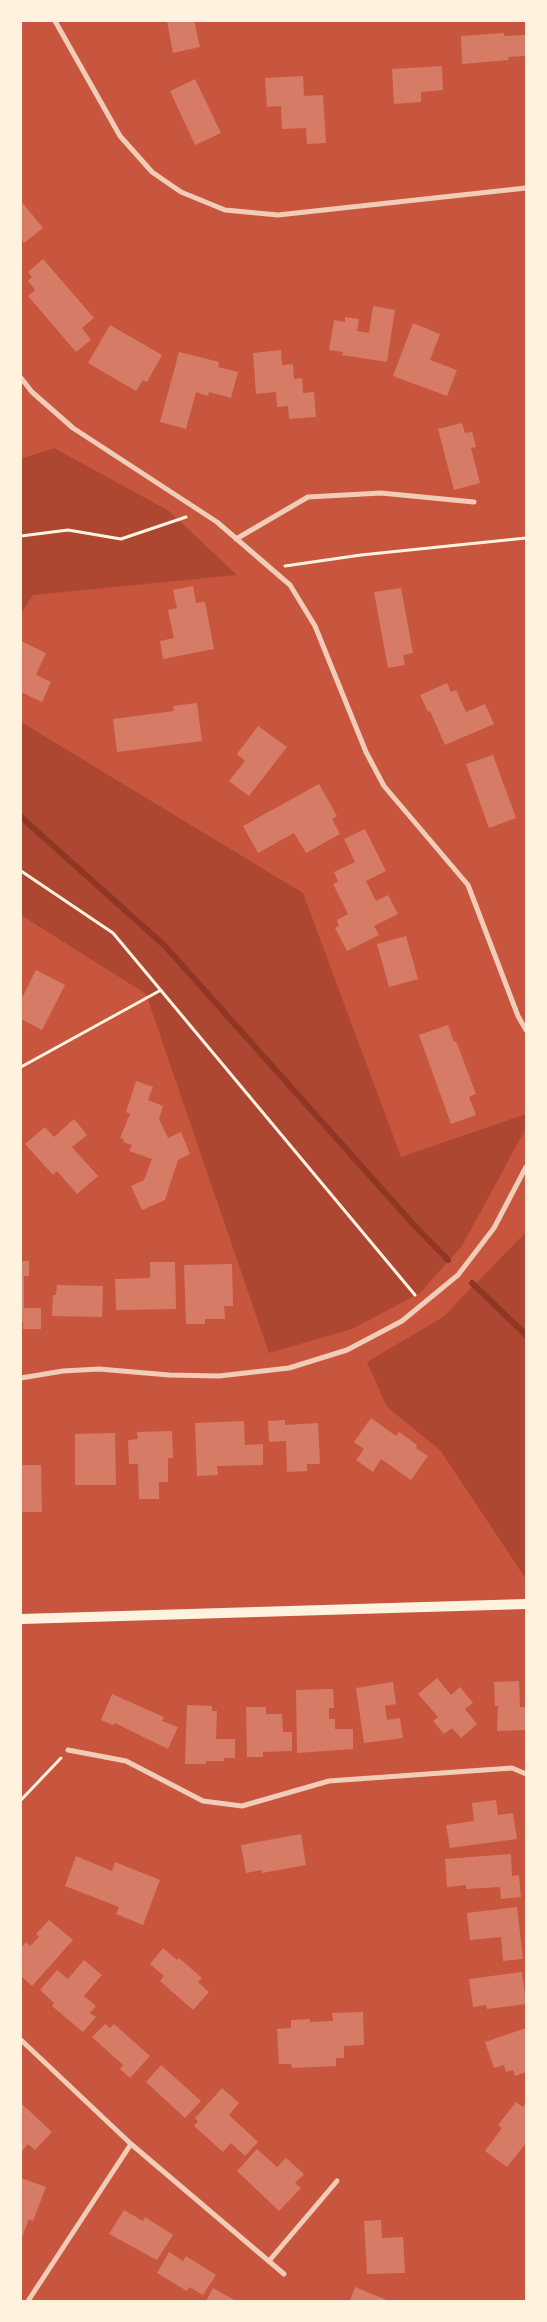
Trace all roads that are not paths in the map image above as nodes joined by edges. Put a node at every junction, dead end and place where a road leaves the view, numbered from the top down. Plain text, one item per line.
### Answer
1 (55, 21) edge
2 (526, 188) edge
3 (21, 378) edge
4 (474, 502) dead end
5 (236, 539) junction
6 (526, 1030) edge
7 (526, 1167) edge
8 (21, 1378) edge
9 (526, 1604) edge
10 (21, 1619) edge
11 (68, 1750) road end
12 (526, 1774) edge
13 (21, 2040) edge
14 (131, 2144) junction
15 (337, 2181) dead end
16 (269, 2261) junction
17 (284, 2274) dead end
18 (28, 2301) edge

1 - 2 street
3 - 5 street
4 - 5 street
5 - 6 street
7 - 8 street
9 - 10 main road
11 - 12 street
13 - 14 street
14 - 16 street
14 - 18 street
15 - 16 street
16 - 17 street

